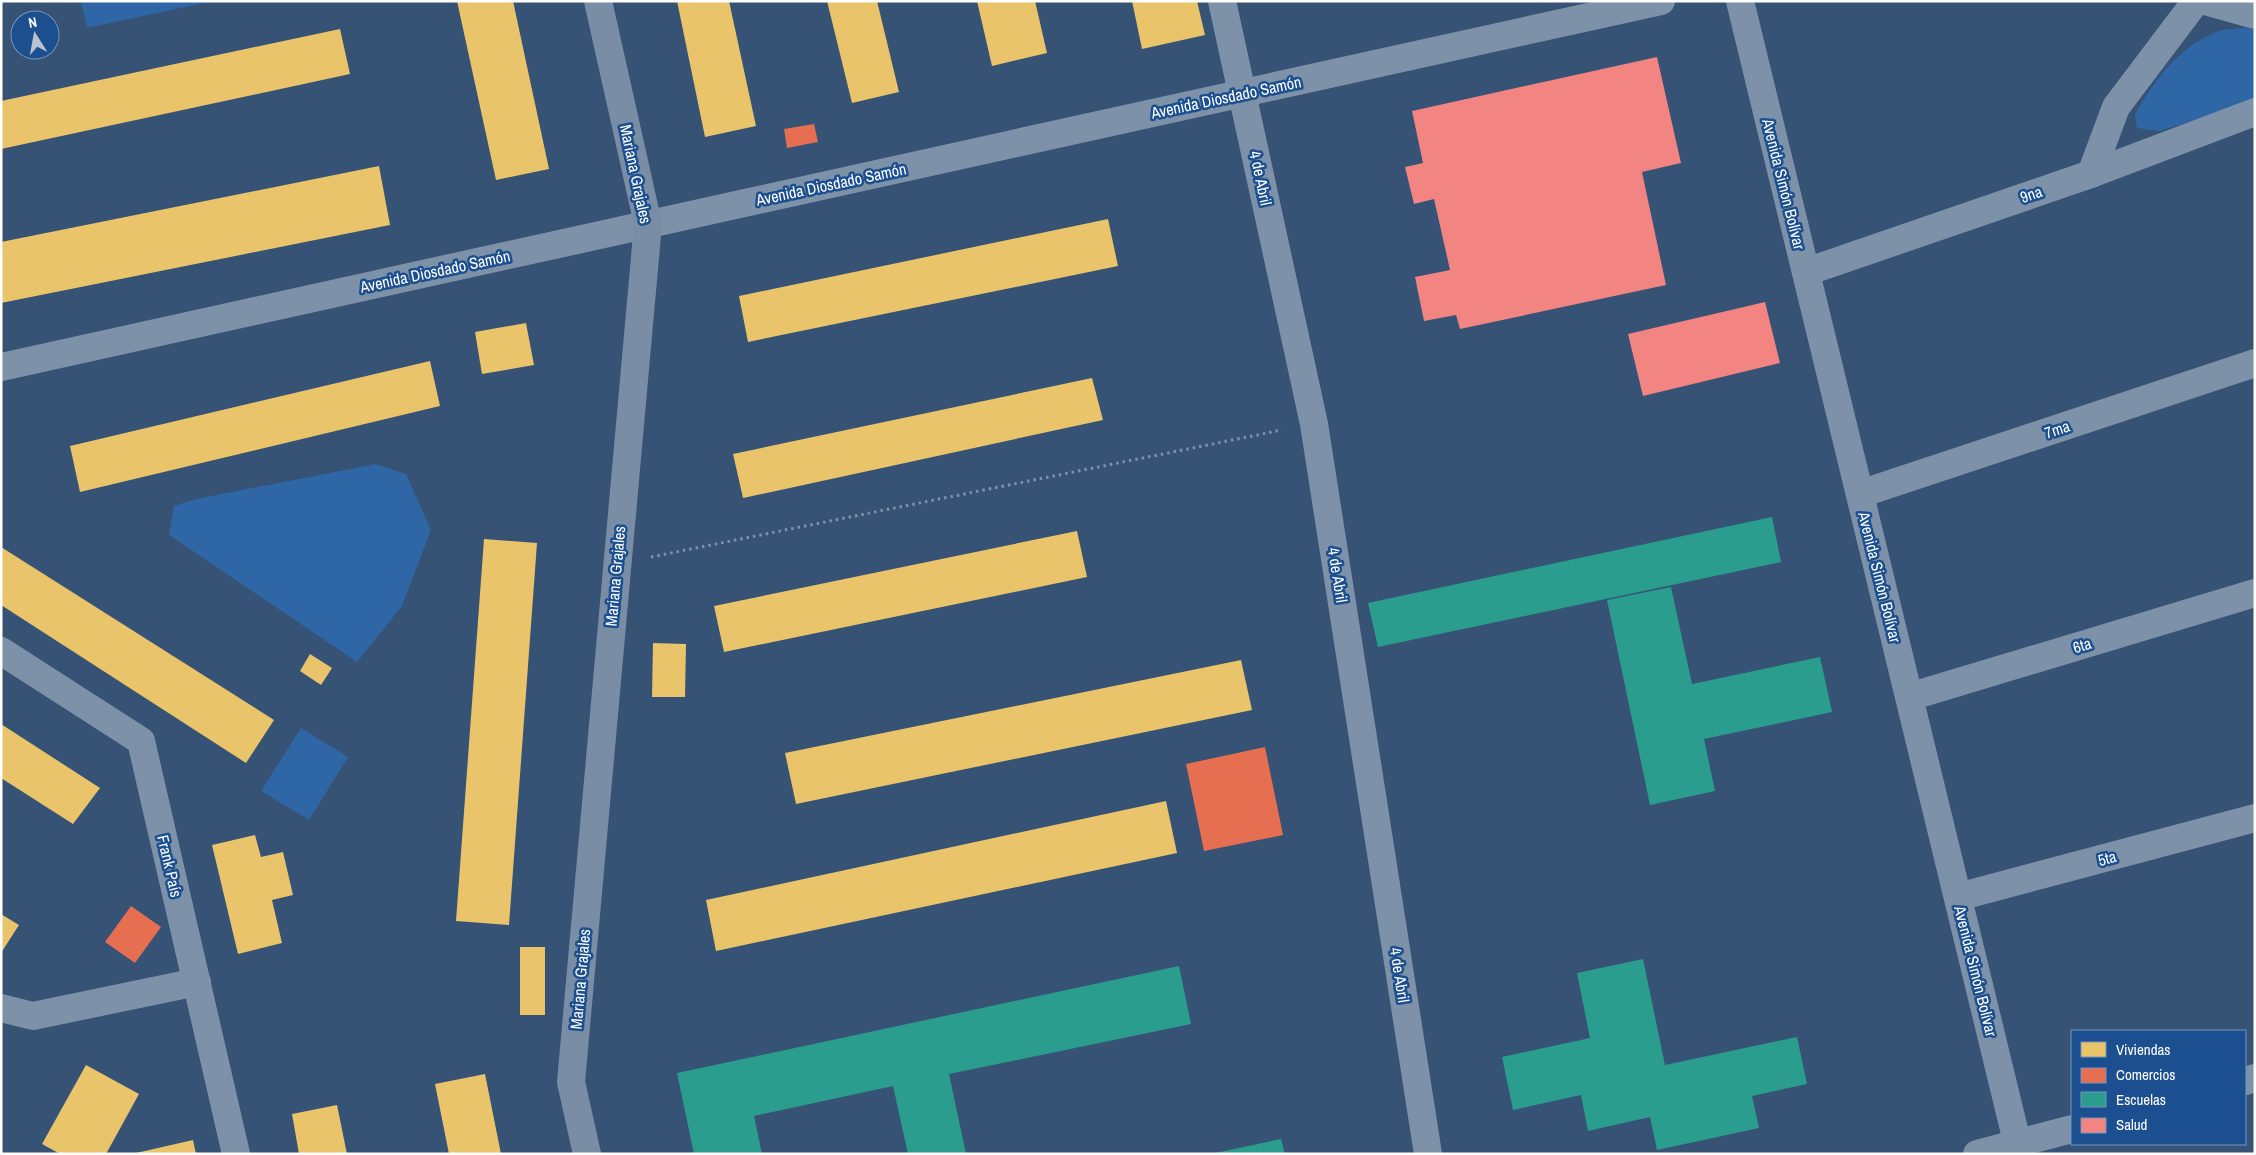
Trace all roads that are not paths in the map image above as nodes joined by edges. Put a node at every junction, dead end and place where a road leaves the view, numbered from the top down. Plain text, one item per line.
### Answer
1 (598, 1) edge
2 (1222, 1) edge
3 (1661, 1) edge
4 (1740, 1) edge
5 (2196, 1) edge
6 (2205, 1) edge
7 (2255, 15) edge
8 (1243, 93) junction
9 (2255, 112) edge
10 (2091, 174) junction
11 (648, 224) junction
12 (1806, 272) junction
13 (2255, 363) edge
14 (1, 367) edge
15 (1860, 494) junction
16 (2255, 593) edge
17 (1, 651) edge
18 (1910, 697) junction
19 (2255, 818) edge
20 (1958, 897) junction
21 (197, 982) junction
22 (1, 1008) edge
23 (2071, 1129) edge
24 (2019, 1149) edge
25 (236, 1154) edge
26 (586, 1154) edge
27 (1428, 1154) edge
28 (1977, 1154) edge

1 - 11 street, Mariana Grajales
2 - 8 street, 4 de Abril
3 - 8 street, Avenida Diosdado Samón
4 - 12 street, Avenida Simón Bolívar
5 - 10 street
6 - 7 street
8 - 11 street, Avenida Diosdado Samón
8 - 27 street, 4 de Abril
9 - 10 street, 9na
10 - 12 street, 9na
11 - 14 street, Avenida Diosdado Samón
11 - 26 street, Mariana Grajales
12 - 15 street, Avenida Simón Bolívar
13 - 15 street, 7ma
15 - 18 street, Avenida Simón Bolívar
16 - 18 street, 6ta
17 - 21 street, Frank País
18 - 20 street, Avenida Simón Bolívar
19 - 20 street, 5ta
20 - 24 street, Avenida Simón Bolívar
21 - 22 street
21 - 25 street, Frank País
23 - 24 street
24 - 28 street

